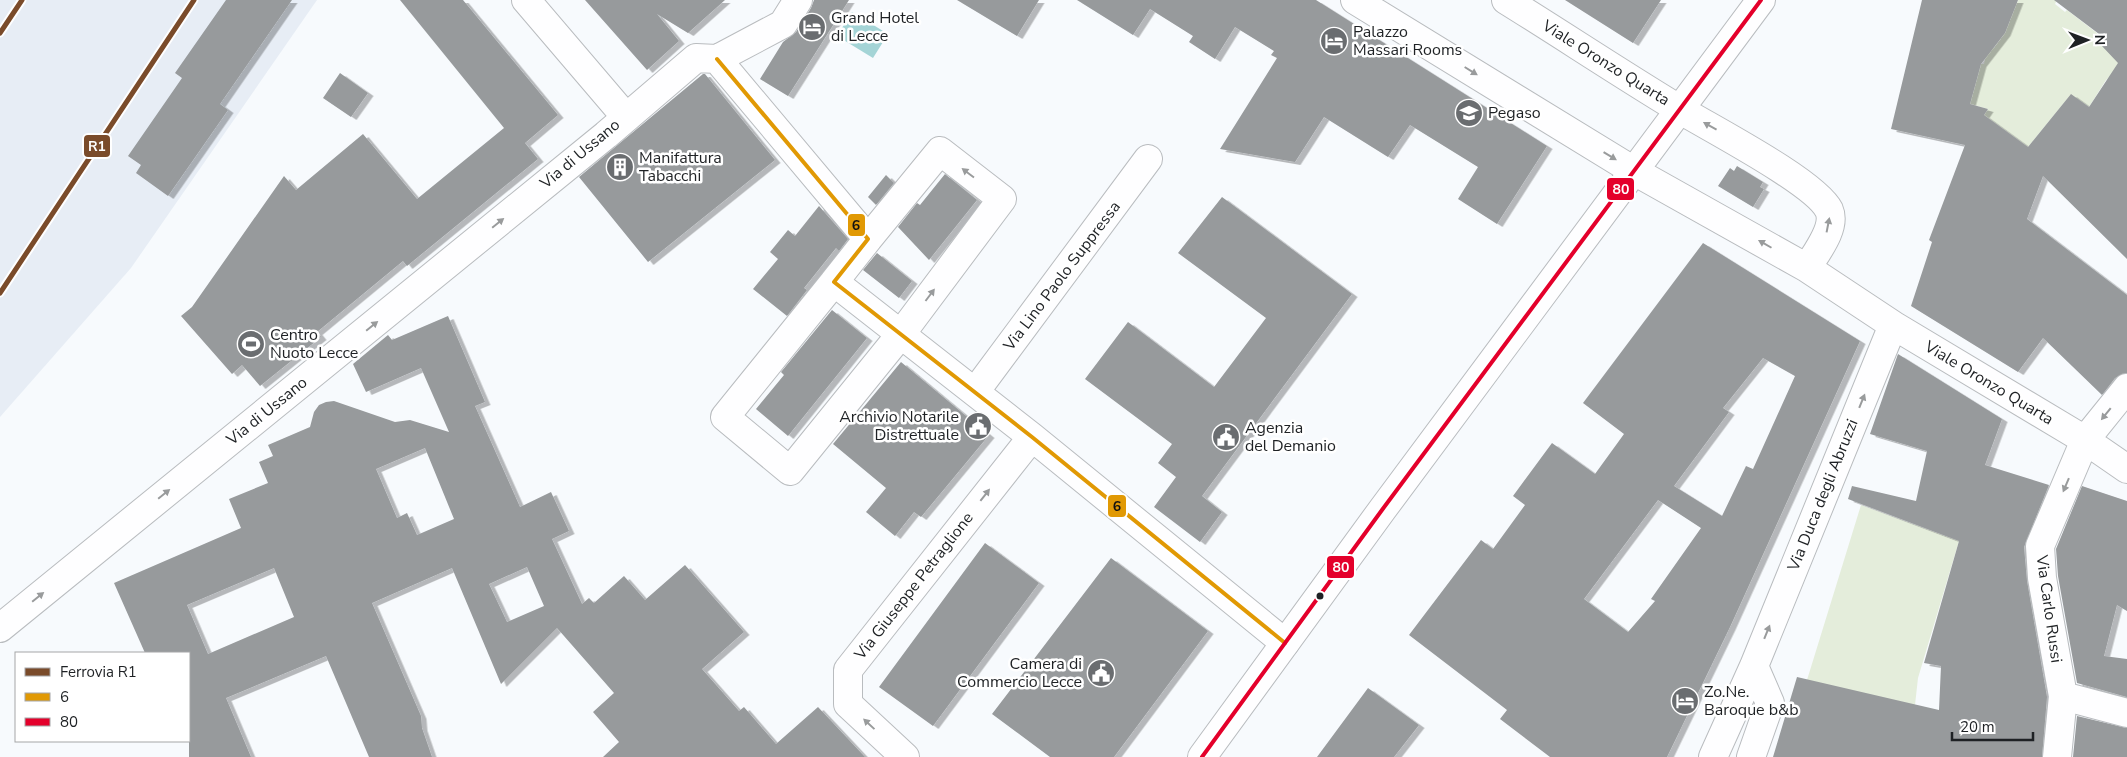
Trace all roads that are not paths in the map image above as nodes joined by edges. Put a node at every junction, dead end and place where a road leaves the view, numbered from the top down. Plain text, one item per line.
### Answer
1 (526, 0) edge
2 (798, 0) edge
3 (1355, 0) edge
4 (1506, 0) edge
5 (1760, 0) edge
6 (718, 59) junction
7 (1680, 110) junction
8 (625, 116) junction
9 (1148, 159) dead end
10 (1634, 171) junction
11 (868, 239) junction
12 (1807, 268) junction
13 (834, 282) junction
14 (1892, 325) junction
15 (901, 334) junction
16 (2127, 388) edge
17 (975, 392) junction
18 (1032, 437) junction
19 (2085, 440) junction
20 (2127, 469) edge
21 (0, 628) edge
22 (1285, 643) junction
23 (1754, 666) junction
24 (2063, 696) junction
25 (2127, 713) edge
26 (905, 757) edge
27 (1202, 757) edge
28 (1713, 757) edge
29 (1751, 757) edge
30 (2057, 757) edge

1 - 8 street, Via di Ussano
2 - 6 street, Via di Ussano
3 -> 10 street
4 - 7 street, Viale Oronzo Quarta
5 - 7 street
6 - 8 street, Via di Ussano
6 - 11 street
7 - 10 street
12 -> 7 street, Viale Oronzo Quarta
21 -> 8 street, Via di Ussano
9 - 17 street, Via Lino Paolo Suppressa
12 -> 10 street, Viale Oronzo Quarta
10 - 22 street
11 - 13 street
15 -> 11 street
12 - 14 street, Viale Oronzo Quarta
13 - 15 street
13 - 15 street
14 - 19 street, Viale Oronzo Quarta
23 -> 14 street, Via Duca degli Abruzzi
15 - 17 street
16 -> 19 street, Via Carlo Russi
17 - 18 street
18 - 22 street
26 -> 18 street, Via Giuseppe Petraglione
19 - 20 street, Viale Oronzo Quarta
19 -> 24 street, Via Carlo Russi
22 - 27 street
23 - 28 street, Via Duca degli Abruzzi
23 - 29 street
24 - 25 street
24 - 30 street, Via Carlo Russi

